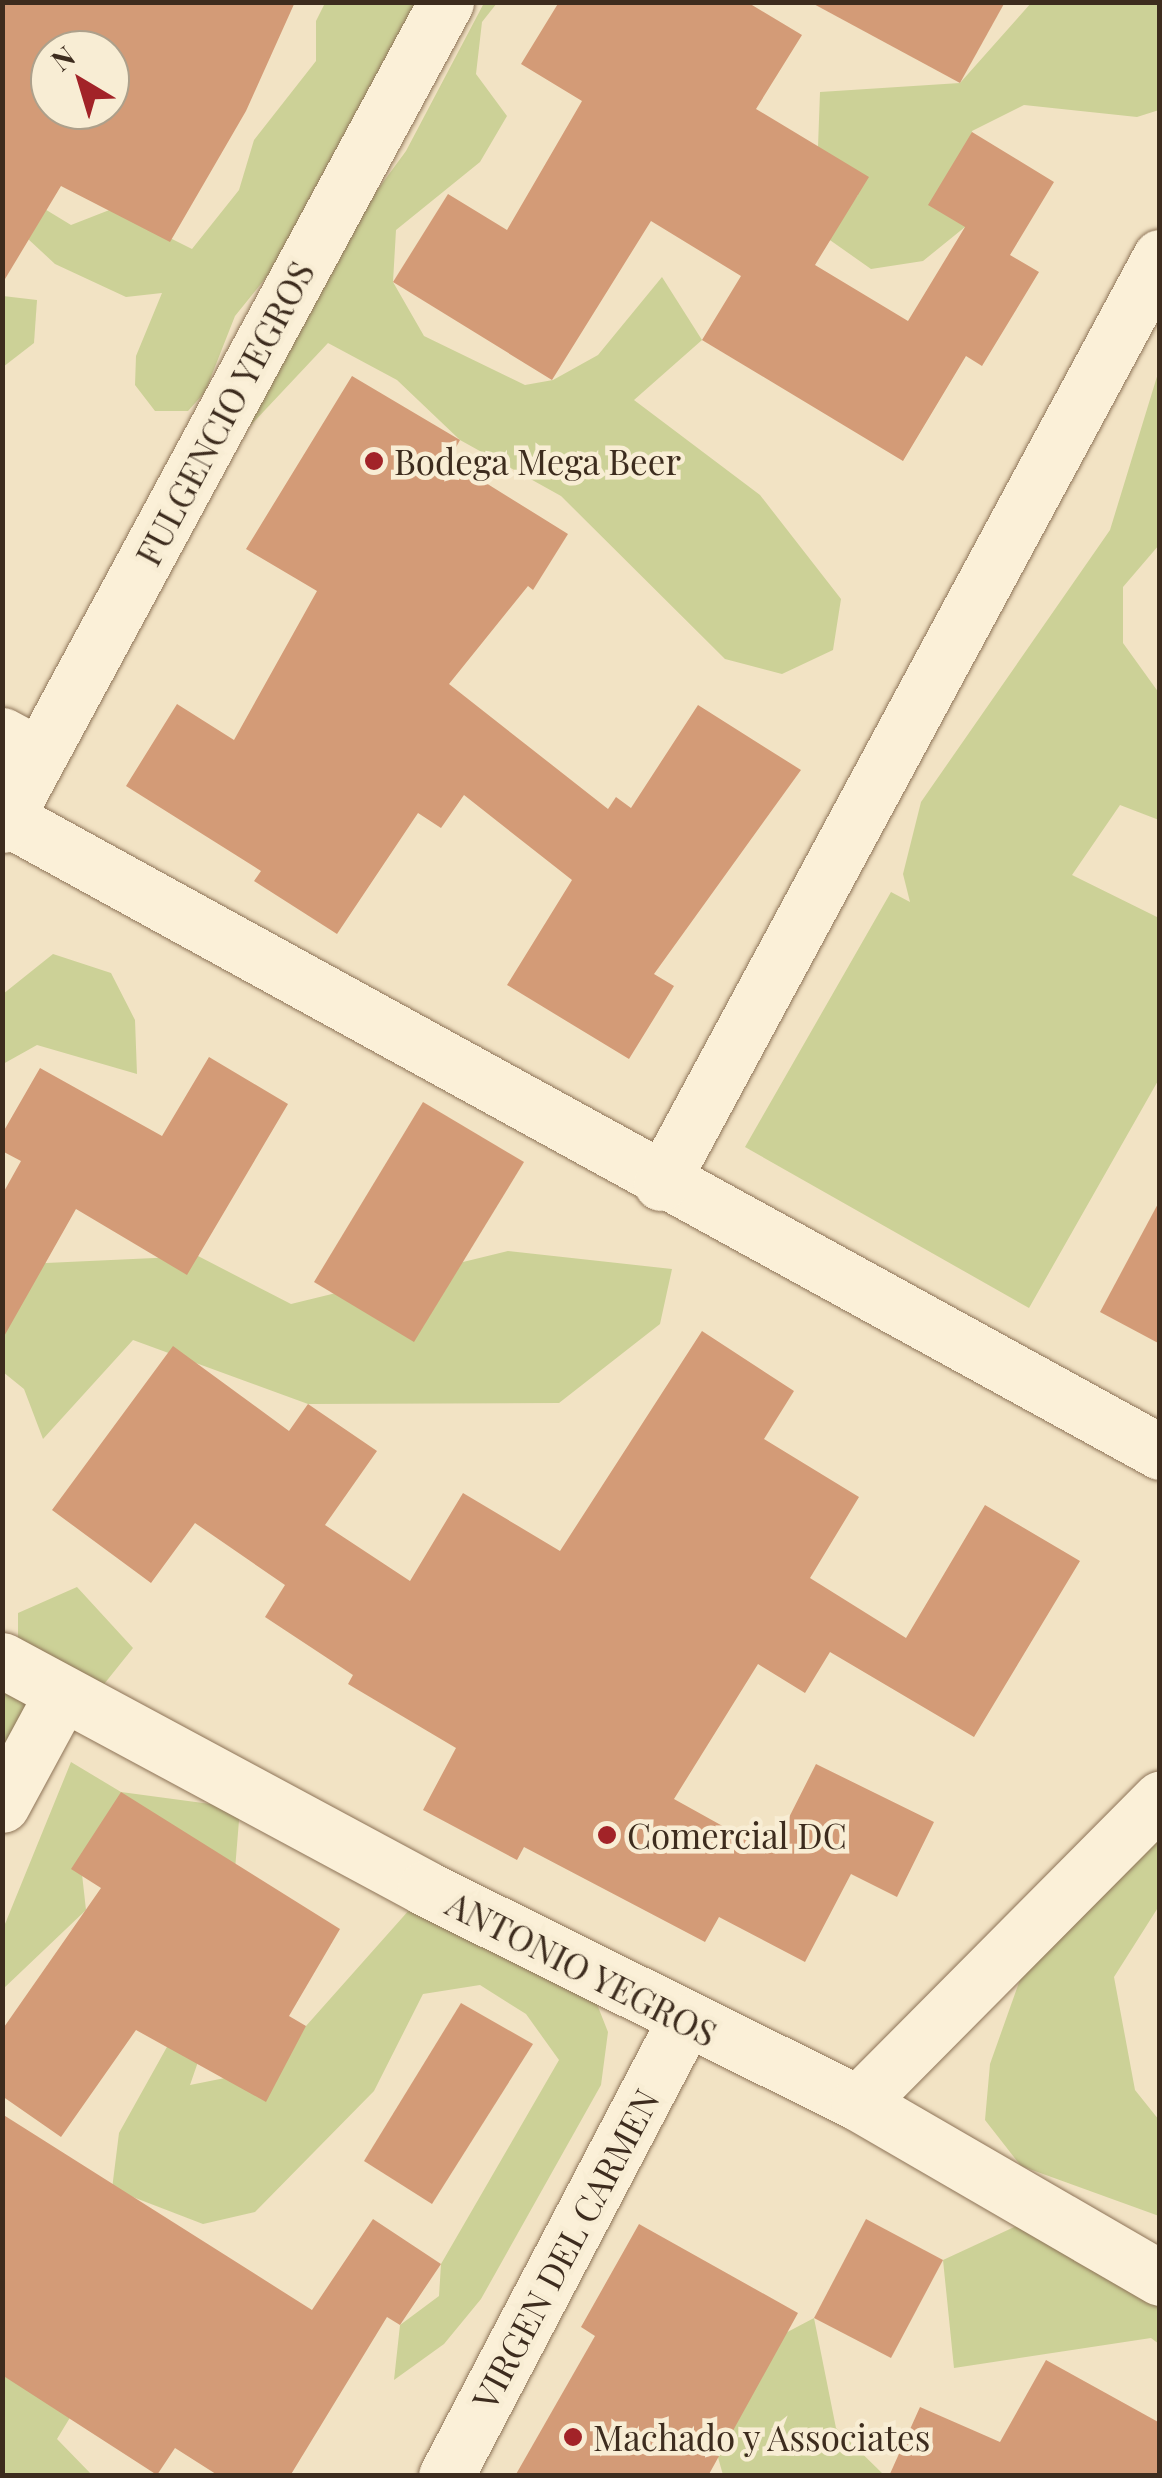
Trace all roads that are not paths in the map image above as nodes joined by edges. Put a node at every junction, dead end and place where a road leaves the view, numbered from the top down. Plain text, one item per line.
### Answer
1 (446, 2) edge
2 (1160, 257) edge
3 (21, 745) edge
4 (4, 821) edge
5 (661, 1183) junction
6 (1160, 1452) edge
7 (2, 1660) edge
8 (62, 1694) junction
9 (1160, 1799) edge
10 (2, 1805) edge
11 (684, 2022) junction
12 (858, 2103) junction
13 (1160, 2278) edge
14 (446, 2476) edge

1 - 3 street, FULGENCIO YEGROS
2 - 5 street
3 - 4 street, FULGENCIO YEGROS
4 - 5 street
5 - 6 street
7 - 8 street, ANTONIO YEGROS
8 - 10 street
8 - 11 street, ANTONIO YEGROS
9 - 12 street
11 - 12 street, ANTONIO YEGROS
11 - 14 street, VIRGEN DEL CARMEN
12 - 13 street, ANTONIO YEGROS

